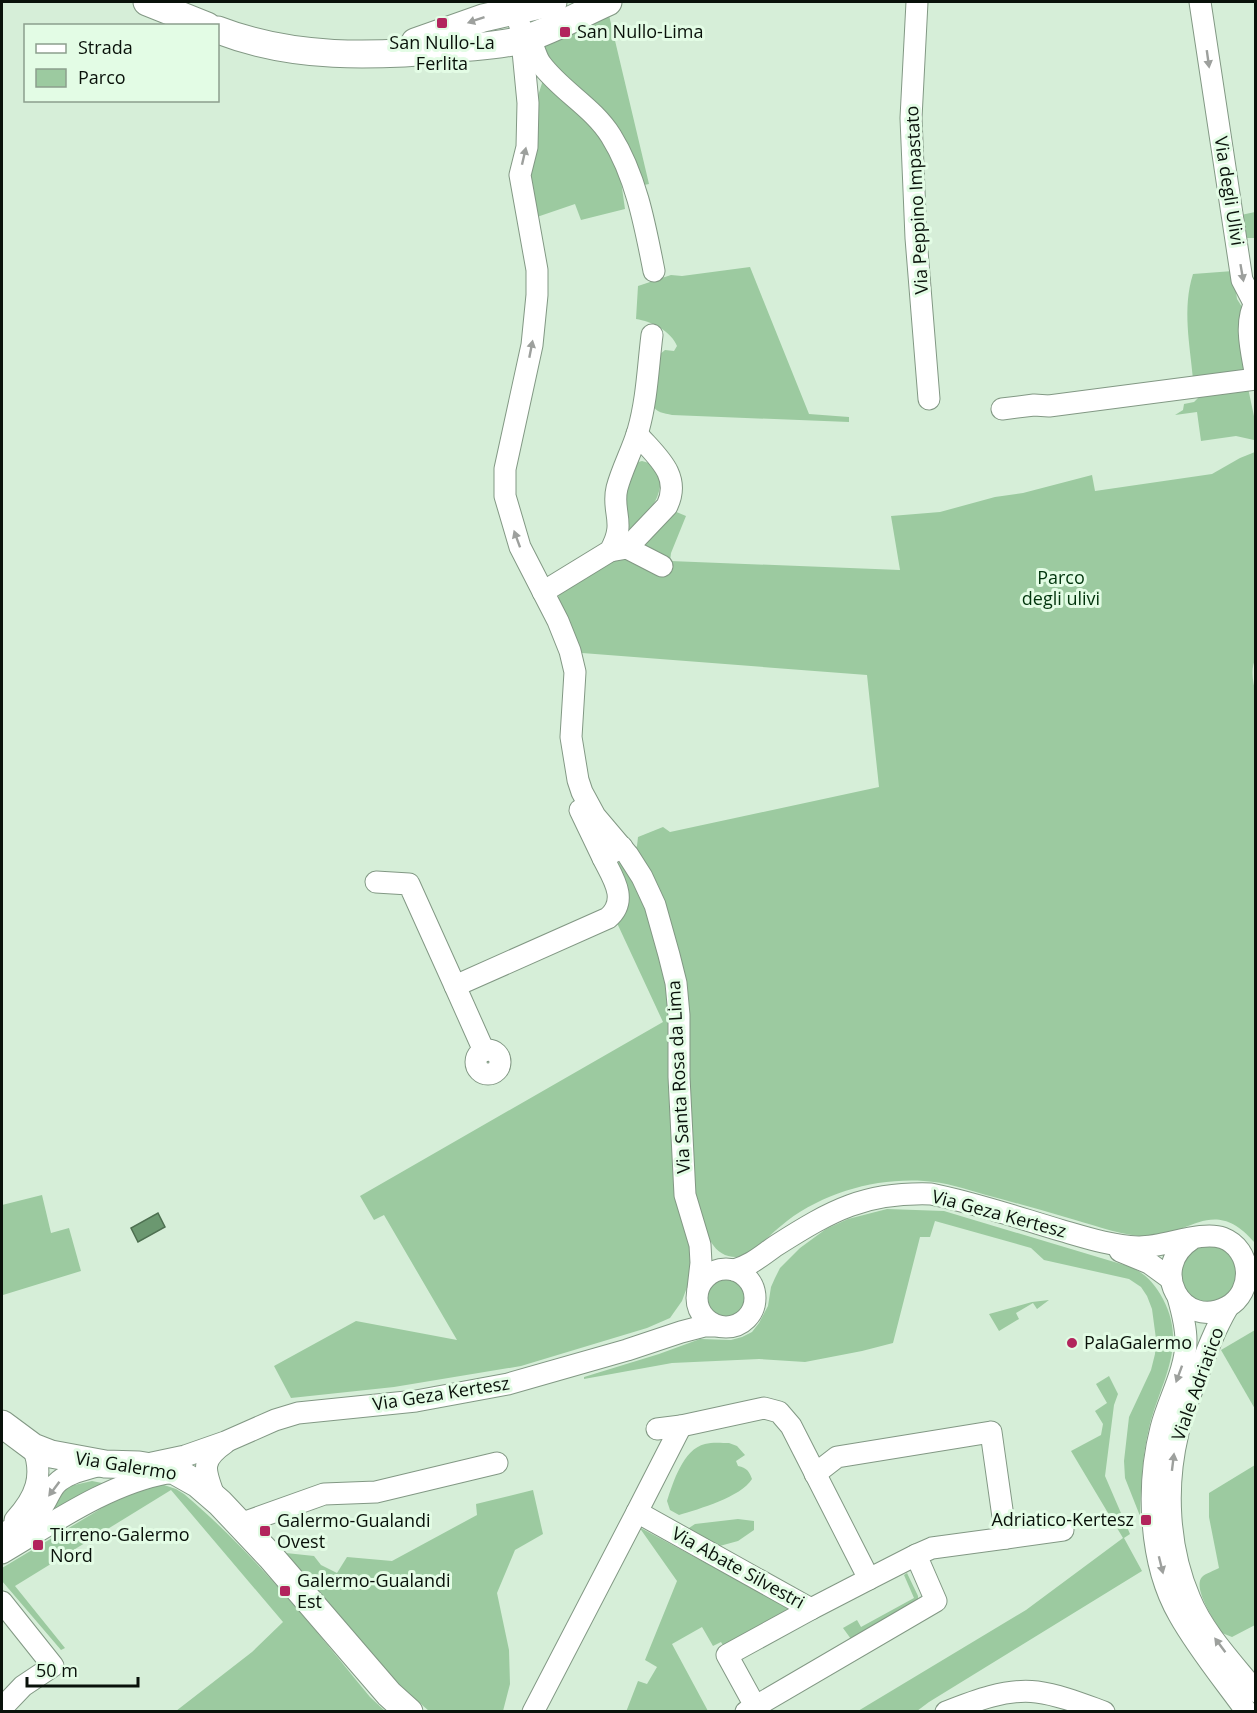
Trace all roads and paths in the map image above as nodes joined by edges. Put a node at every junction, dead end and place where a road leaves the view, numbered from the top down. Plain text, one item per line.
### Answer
1 (147, 2) edge
2 (546, 2) edge
3 (608, 2) edge
4 (917, 2) edge
5 (1200, 2) edge
6 (515, 6) edge
7 (577, 8) edge
8 (202, 24) edge
9 (219, 30) edge
10 (525, 39) junction
11 (383, 53) junction
12 (1247, 245) edge
13 (654, 271) dead end
14 (1255, 302) edge
15 (652, 335) dead end
16 (1256, 378) edge
17 (928, 399) dead end
18 (1002, 410) dead end
19 (637, 434) junction
20 (618, 549) junction
21 (662, 566) dead end
22 (543, 592) junction
23 (571, 737) junction
24 (621, 847) junction
25 (603, 858) junction
26 (376, 882) dead end
27 (455, 986) junction
28 (484, 1051) dead end
29 (795, 1234) junction
30 (1192, 1239) junction
31 (1104, 1243) junction
32 (700, 1245) junction
33 (1249, 1258) edge
34 (731, 1269) junction
35 (1256, 1286) edge
36 (1174, 1288) junction
37 (697, 1293) junction
38 (755, 1293) junction
39 (1233, 1303) junction
40 (716, 1326) junction
41 (657, 1340) junction
42 (2, 1424) edge
43 (681, 1426) junction
44 (657, 1429) dead end
45 (225, 1442) junction
46 (33, 1447) junction
47 (497, 1463) dead end
48 (105, 1464) junction
49 (139, 1465) junction
50 (175, 1471) junction
51 (815, 1474) junction
52 (215, 1498) junction
53 (90, 1501) junction
54 (637, 1512) junction
55 (240, 1524) junction
56 (1063, 1530) dead end
57 (2, 1534) edge
58 (1006, 1538) junction
59 (2, 1553) edge
60 (916, 1555) junction
61 (869, 1580) junction
62 (2, 1602) edge
63 (811, 1609) junction
64 (1256, 1692) edge
65 (2, 1708) edge
66 (751, 1709) edge
67 (409, 1712) edge
68 (533, 1712) edge
69 (946, 1712) edge
70 (1104, 1712) edge
71 (1247, 1712) edge

1 - 8 main road
2 - 6 main road
3 - 7 main road
4 - 17 street, Via Peppino Impastato
5 -> 12 street, Via degli Ulivi
6 - 10 street
6 -> 11 main road
7 - 10 main road
9 - 11 main road
10 - 11 main road
10 - 13 street
22 -> 10 street, Via Santa Rosa da Lima
12 -> 14 street, Via degli Ulivi
14 - 16 street, Via degli Ulivi
15 - 19 street
16 - 18 street
19 - 20 street
19 - 20 street
20 - 21 street
20 - 22 street
22 - 23 street, Via Santa Rosa da Lima
23 - 24 street, Via Santa Rosa da Lima
23 - 25 street
24 - 25 street
24 - 32 street, Via Santa Rosa da Lima
25 - 27 street
26 - 27 street
27 - 28 street
29 - 31 street, Via Geza Kertesz
29 - 34 street, Via Geza Kertesz
29 - 38 street
30 - 31 street
30 - 33 street
30 - 36 street
31 - 36 street
32 - 34 street
32 - 37 street
33 - 39 street
34 - 37 street
34 - 38 street
35 - 39 street
36 - 39 street
36 -> 71 street, Viale Adriatico
37 - 40 street
37 - 41 street
38 - 40 street
64 -> 39 street, Viale Adriatico
40 - 41 street, Via Geza Kertesz
41 - 45 street, Via Geza Kertesz
42 - 46 main road, Via Galermo
43 - 44 street
43 - 51 street
43 - 54 street
45 - 49 street, Via Geza Kertesz
45 - 52 street
46 - 48 main road, Via Galermo
46 - 57 street
47 - 55 street
48 - 49 main road, Via Galermo
48 - 53 street
48 -> 57 street
49 - 50 main road, Via Galermo
50 - 52 main road, Via Galermo
50 - 53 street
51 - 58 street
51 - 61 street
52 - 55 main road, Via Galermo
53 - 59 street
54 - 63 street, Via Abate Silvestri
54 - 68 street
55 - 67 main road, Via Galermo
56 - 58 street, Via Abate Silvestri
58 - 60 street, Via Abate Silvestri
60 - 61 street, Via Abate Silvestri
60 - 66 street
61 - 63 street, Via Abate Silvestri
62 - 65 street
63 - 66 street
69 - 70 street

